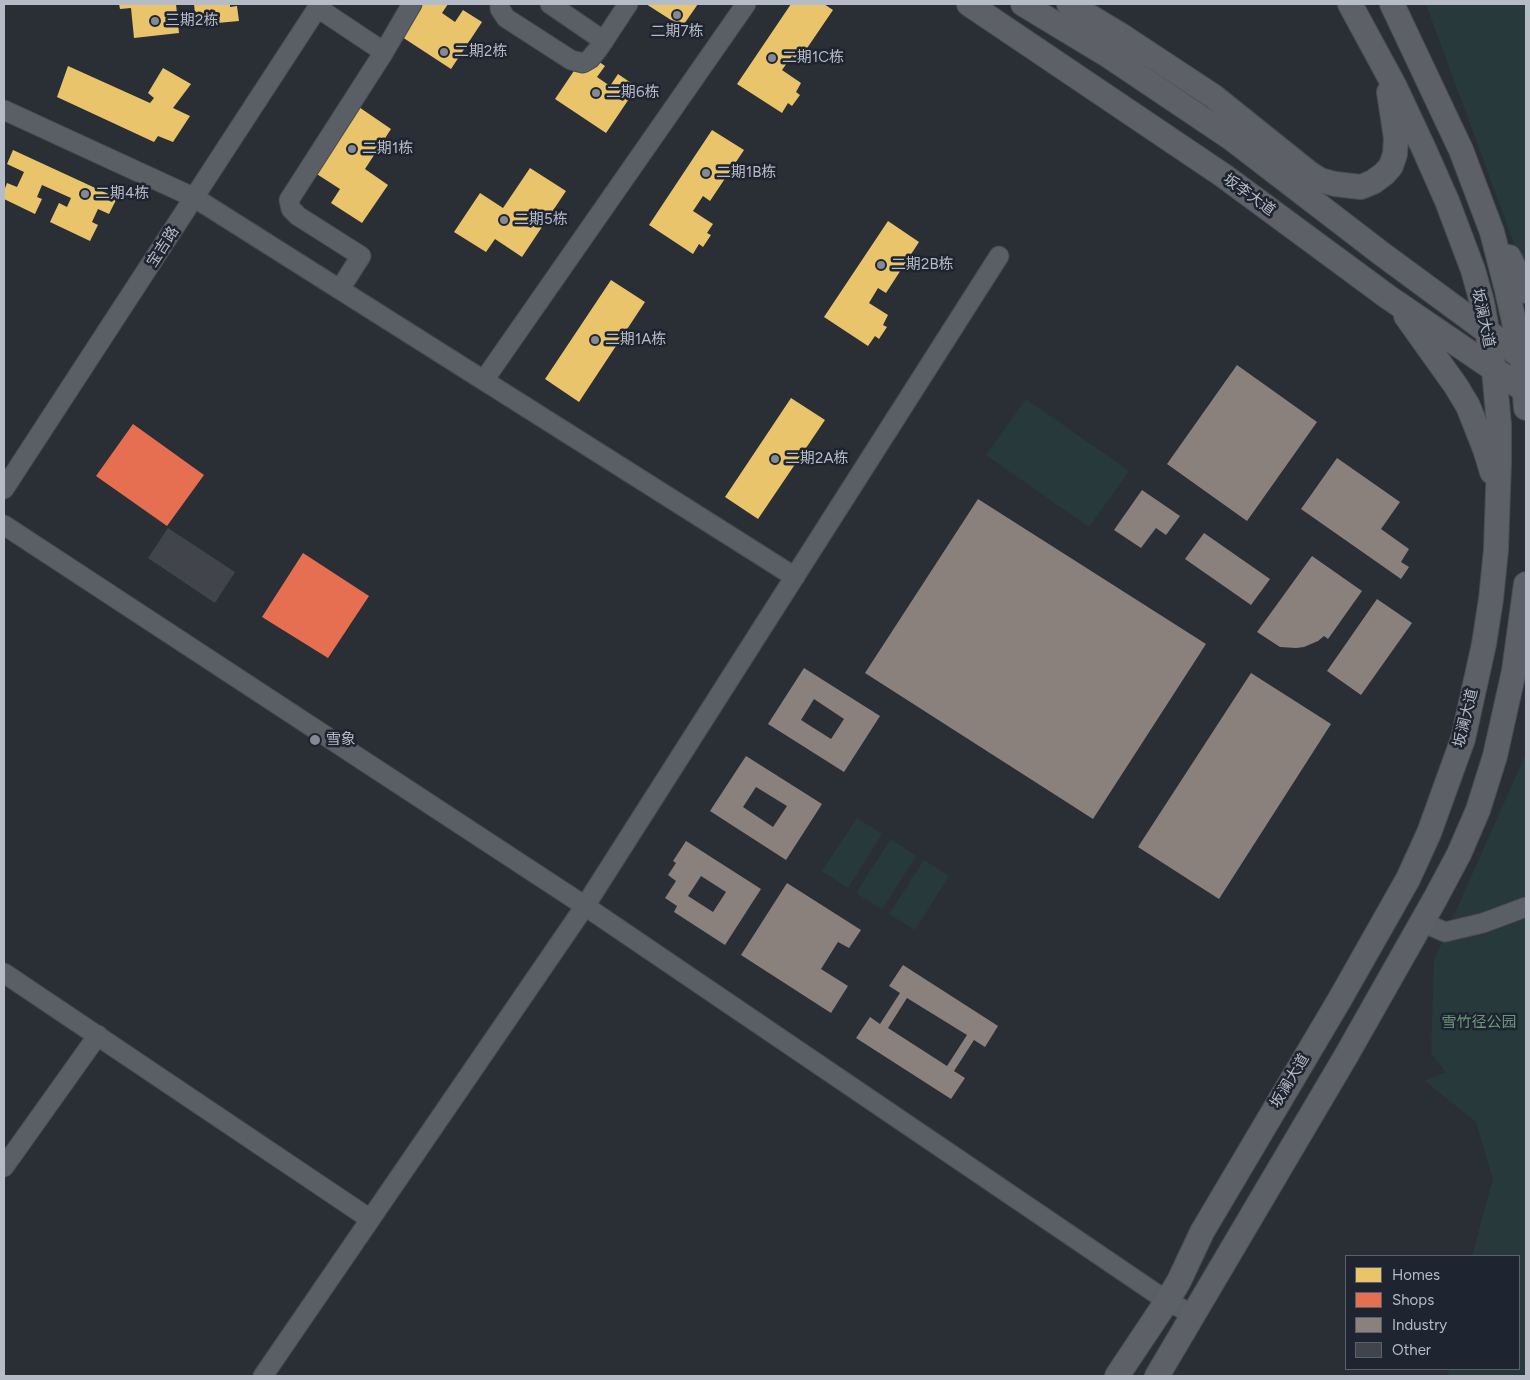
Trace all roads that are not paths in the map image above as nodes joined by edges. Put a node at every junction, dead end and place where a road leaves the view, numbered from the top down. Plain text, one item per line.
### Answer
1 (412, 4) edge
2 (500, 4) edge
3 (550, 4) edge
4 (746, 4) edge
5 (969, 4) edge
6 (1023, 4) edge
7 (1069, 4) edge
8 (1350, 4) edge
9 (1392, 4) edge
10 (319, 6) edge
11 (620, 7) edge
12 (604, 41) junction
13 (384, 52) junction
14 (1382, 63) junction
15 (4, 110) edge
16 (1479, 197) junction
17 (195, 198) junction
18 (999, 256) dead end
19 (340, 289) junction
20 (1526, 291) edge
21 (1388, 297) junction
22 (1487, 332) junction
23 (1524, 359) edge
24 (1494, 370) junction
25 (484, 380) junction
26 (1526, 397) edge
27 (4, 489) edge
28 (1497, 505) junction
29 (4, 525) edge
30 (795, 577) junction
31 (1526, 584) edge
32 (585, 906) junction
33 (1526, 907) edge
34 (1422, 922) junction
35 (4, 973) edge
36 (98, 1035) junction
37 (4, 1168) edge
38 (370, 1219) junction
39 (1167, 1301) junction
40 (1194, 1315) junction
41 (263, 1376) edge
42 (1118, 1376) edge
43 (1157, 1376) edge

1 - 13 street
2 - 12 street
3 - 12 street
4 - 25 street
5 - 21 main road, 坂李大道
6 - 22 main road
7 - 14 main road
8 - 14 main road, 坂澜大道
9 - 16 main road, 坂澜大道
10 - 13 street
10 - 17 street, 宝吉路
11 - 12 street
13 - 19 street
14 - 22 main road, 坂澜大道
15 - 17 street
16 - 20 main road
16 - 23 main road, 坂澜大道
17 - 19 street
17 - 27 street, 宝吉路
18 - 30 street
19 - 25 street
21 - 24 main road, 坂李大道
21 - 28 main road
22 - 23 main road
22 - 24 main road, 坂澜大道
23 - 26 main road, 坂澜大道
24 - 26 main road, 坂李大道
24 - 28 main road, 坂澜大道
25 - 30 street
28 - 39 main road, 坂澜大道
29 - 32 street
30 - 32 street
31 - 34 main road
32 - 38 street
32 - 39 street
33 - 34 street
34 - 40 main road
35 - 36 street
36 - 37 street
36 - 38 street
38 - 41 street
39 - 40 street
39 - 42 main road, 坂澜大道
40 - 43 main road

